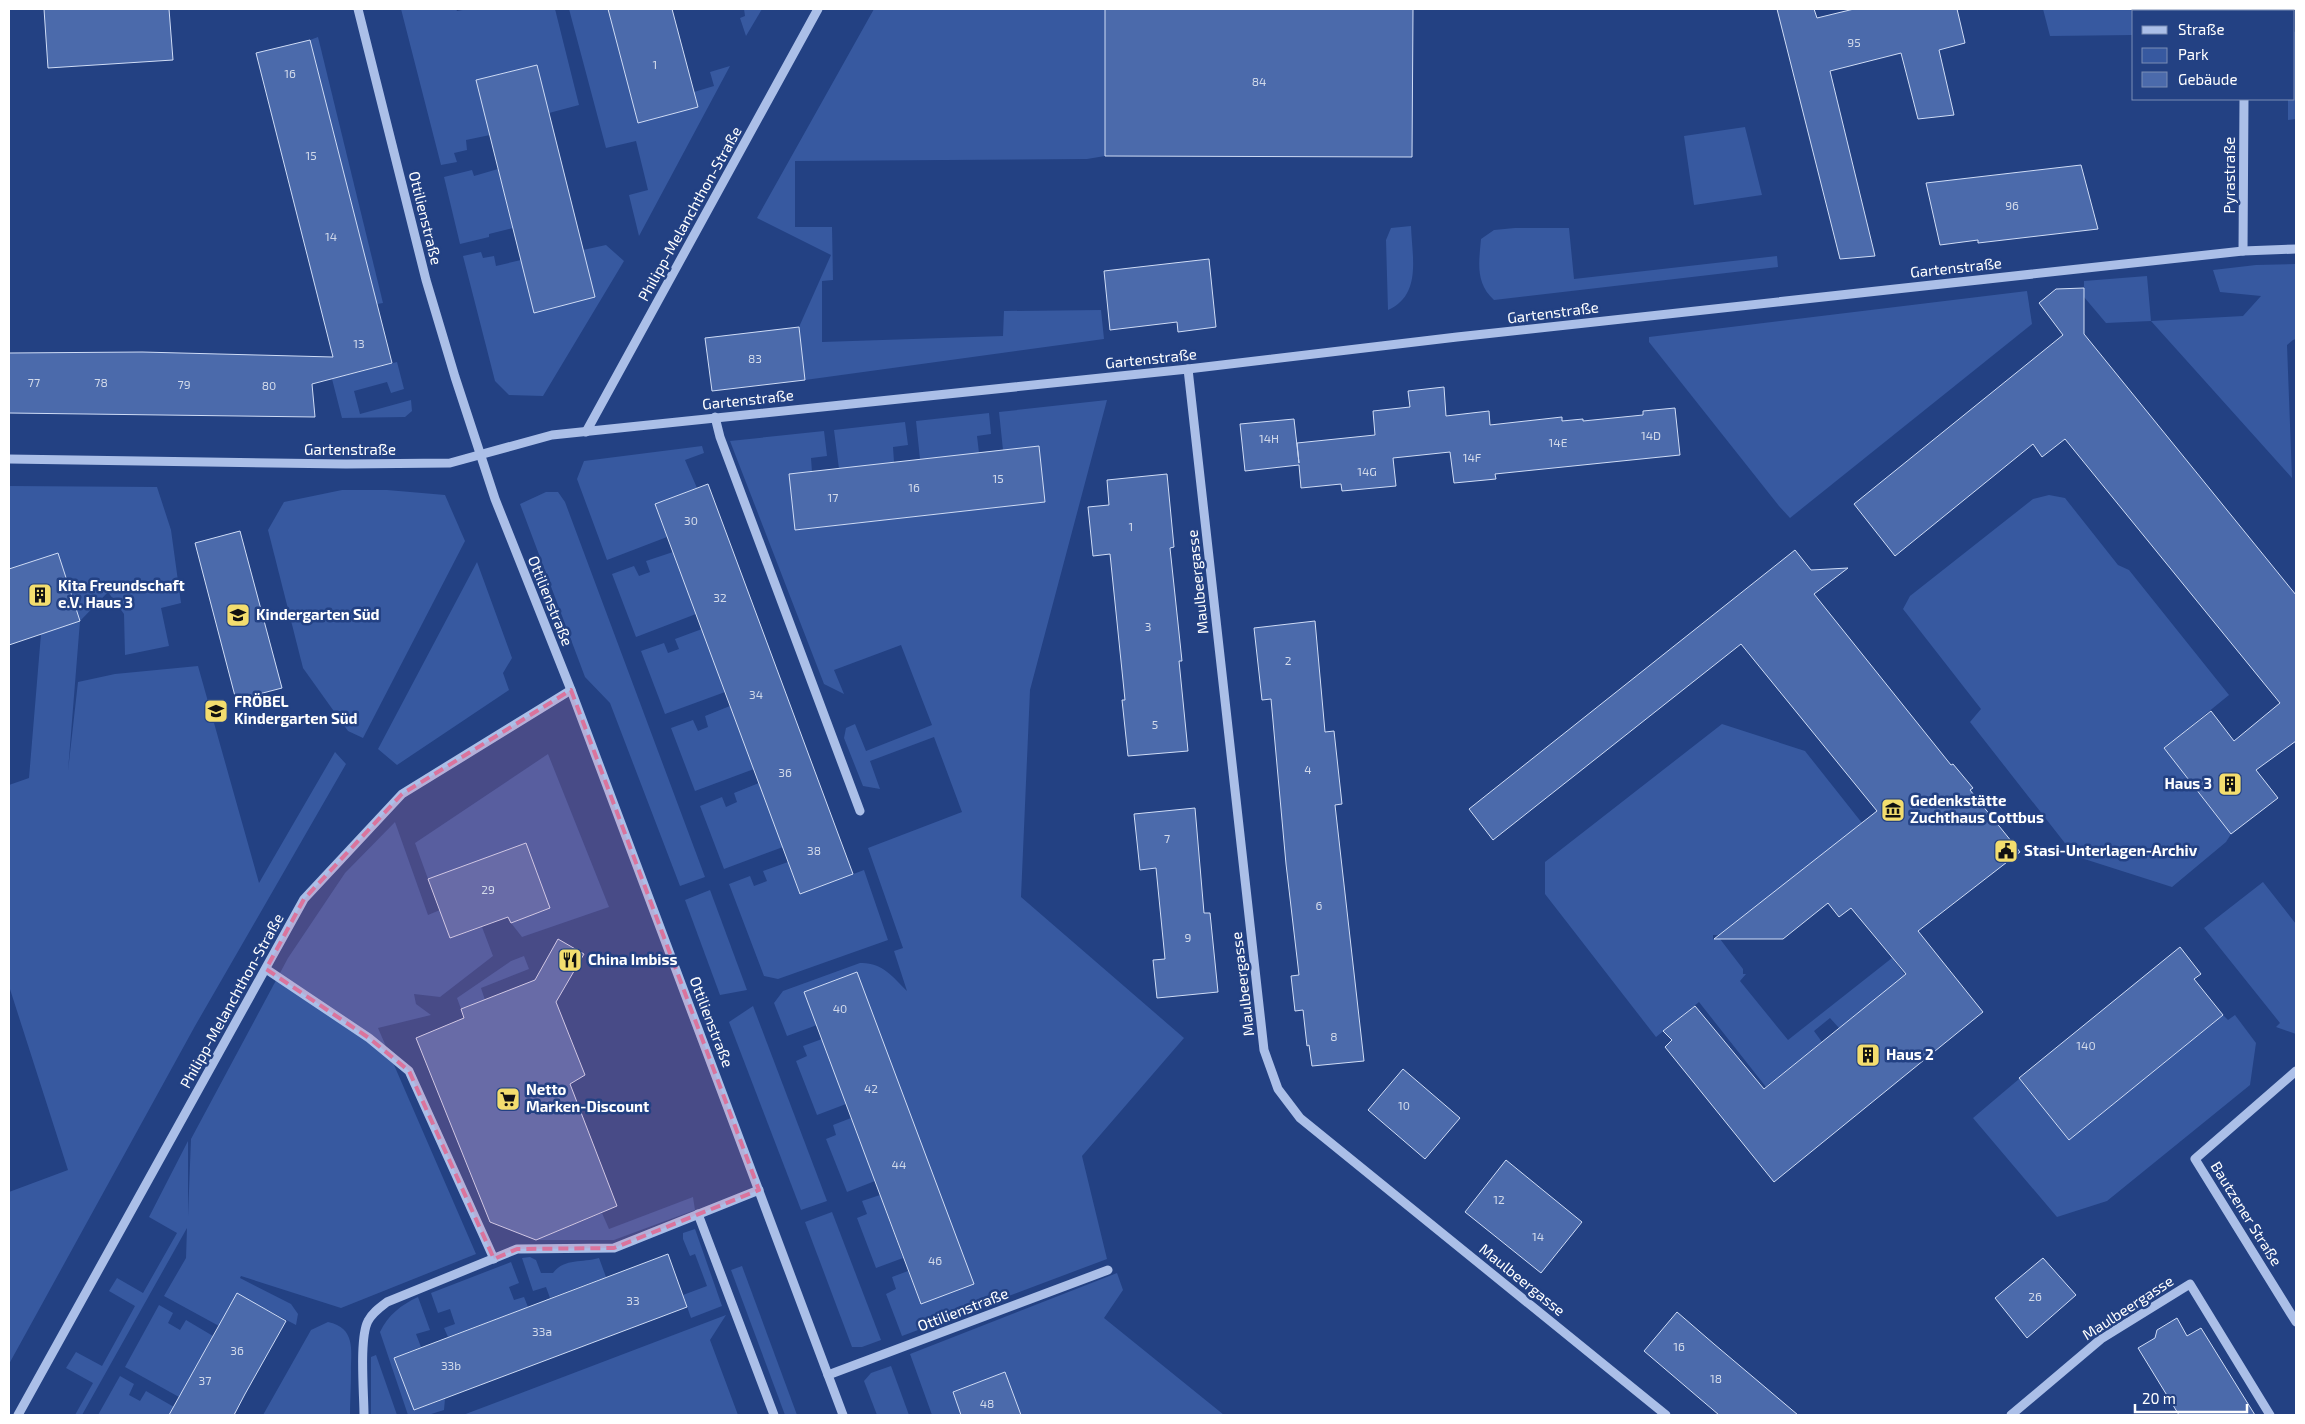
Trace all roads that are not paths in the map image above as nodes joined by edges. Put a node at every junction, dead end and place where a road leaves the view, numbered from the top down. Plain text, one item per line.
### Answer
1 (358, 9) edge
2 (818, 9) edge
3 (2244, 100) edge
4 (2296, 250) edge
5 (2243, 251) junction
6 (1188, 369) junction
7 (715, 417) junction
8 (586, 432) junction
9 (481, 456) junction
10 (9, 459) edge
11 (571, 690) junction
12 (860, 811) dead end
13 (266, 969) junction
14 (2296, 1071) edge
15 (759, 1190) junction
16 (698, 1214) junction
17 (494, 1260) junction
18 (1108, 1270) dead end
19 (2296, 1322) edge
20 (828, 1374) junction
21 (18, 1415) edge
22 (364, 1415) edge
23 (774, 1415) edge
24 (843, 1415) edge
25 (1666, 1415) edge
26 (2011, 1415) edge
27 (2270, 1415) edge

1 - 9 street, Ottilienstraße
2 - 8 street, Philipp-Melanchthon-Straße
3 - 5 street, Pyrastraße
4 - 5 street, Gartenstraße
5 - 6 street, Gartenstraße
6 - 7 street, Gartenstraße
6 - 25 street, Maulbeergasse
7 - 8 street, Gartenstraße
7 - 12 street
8 - 9 street, Gartenstraße
9 - 10 street, Gartenstraße
9 - 11 street, Ottilienstraße
11 - 13 street, Philipp-Melanchthon-Straße
11 - 15 street, Ottilienstraße
13 - 17 street
13 - 21 street, Philipp-Melanchthon-Straße
14 - 19 street, Bautzener Straße
15 - 16 street
15 - 20 street, Ottilienstraße
16 - 17 street
16 - 23 street
17 - 22 street
18 - 20 street, Ottilienstraße
20 - 24 street, Ottilienstraße
26 - 27 street, Maulbeergasse

